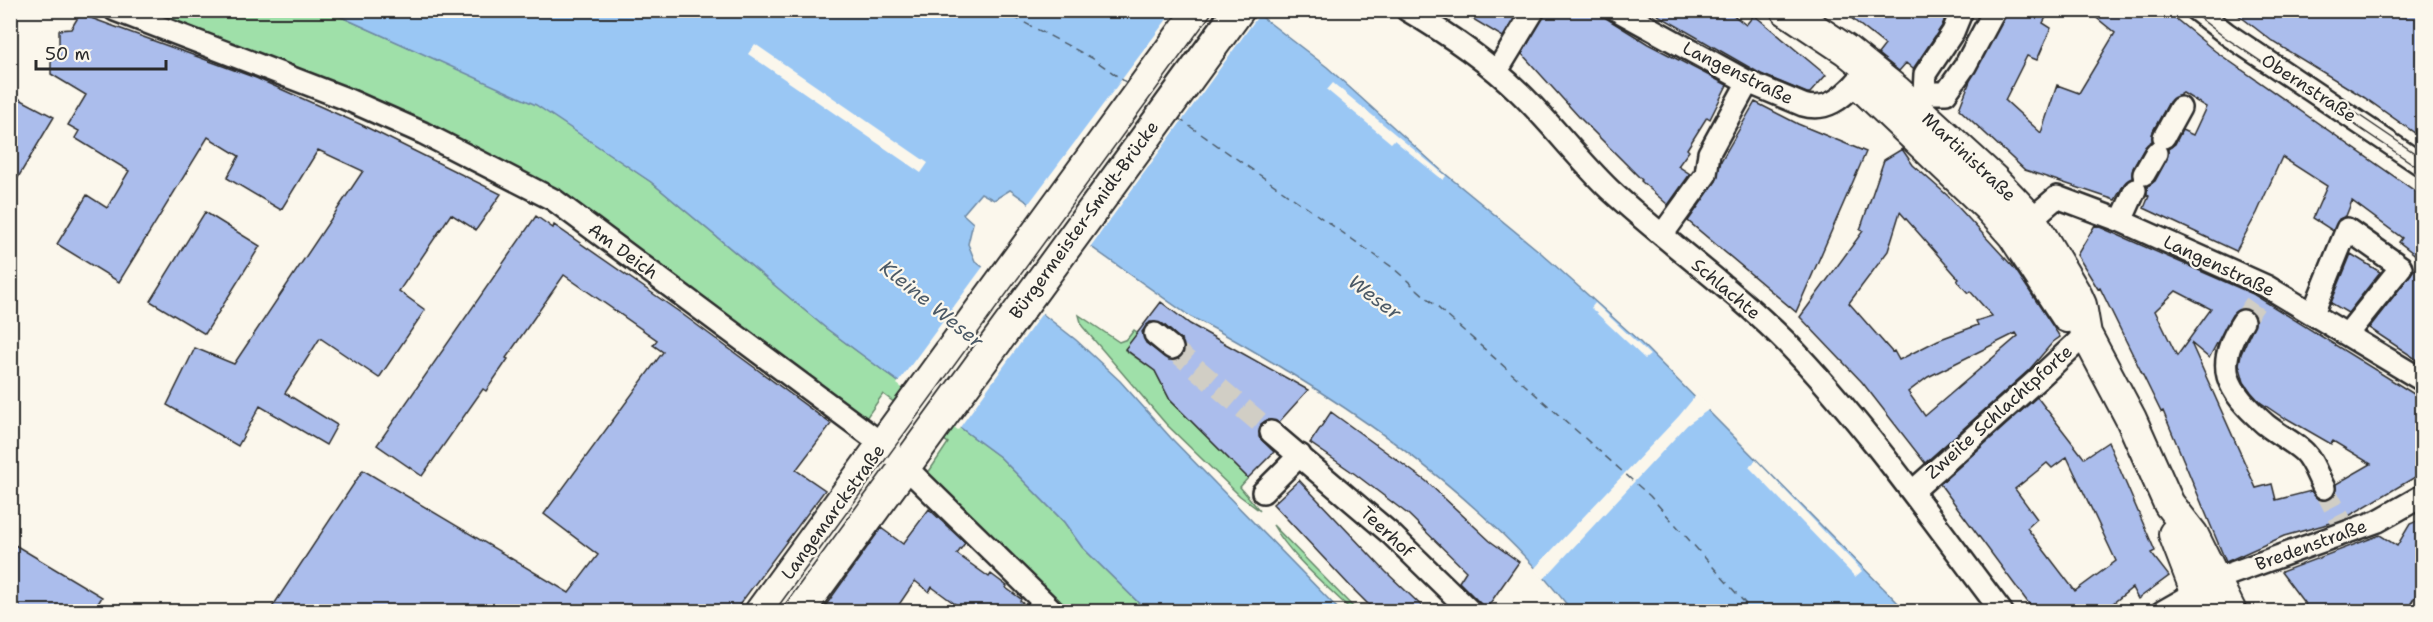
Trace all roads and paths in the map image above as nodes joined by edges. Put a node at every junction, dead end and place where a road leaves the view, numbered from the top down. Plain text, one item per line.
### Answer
1 (115, 10) edge
2 (1199, 10) edge
3 (1239, 10) edge
4 (1407, 10) edge
5 (1534, 10) edge
6 (1617, 10) edge
7 (1962, 10) edge
8 (1995, 10) edge
9 (2196, 10) edge
10 (1793, 16) edge
11 (1497, 71) junction
12 (1748, 82) junction
13 (1857, 82) junction
14 (1919, 100) junction
15 (2180, 108) dead end
16 (2422, 165) edge
17 (2121, 221) junction
18 (2022, 227) junction
19 (1662, 235) junction
20 (2313, 313) junction
21 (2243, 321) tunnel mouth
22 (2348, 333) junction
23 (1155, 334) dead end
24 (2086, 334) junction
25 (1172, 348) tunnel mouth
26 (2422, 380) edge
27 (904, 411) joint
28 (929, 430) joint
29 (1271, 432) tunnel mouth
30 (882, 444) junction
31 (1300, 455) junction
32 (904, 466) junction
33 (2324, 488) tunnel mouth
34 (1913, 491) junction
35 (1263, 492) dead end
36 (2422, 496) edge
37 (2207, 595) edge
38 (760, 612) edge
39 (799, 612) edge
40 (1054, 612) edge
41 (1471, 612) edge
42 (2002, 612) edge
43 (2162, 612) edge
44 (2230, 612) edge

1 - 30 street, Am Deich
2 - 27 main road, Bürgermeister-Smidt-Brücke
3 - 28 main road, Bürgermeister-Smidt-Brücke
4 - 11 street, Schlachte
5 - 11 street
6 - 12 street, Langenstraße
7 - 14 street
8 - 14 street
9 - 16 street, Obernstraße
10 - 13 main road, Martinistraße
10 - 14 main road, Martinistraße
11 - 19 street, Schlachte
12 - 13 street, Langenstraße
12 - 19 street
13 - 18 main road, Martinistraße
14 - 18 main road, Martinistraße
15 - 17 street
17 - 18 street, Langenstraße
17 - 20 street, Langenstraße
18 - 24 main road, Martinistraße
19 - 34 street, Schlachte
20 - 22 street, Langenstraße
20 - 22 street
21 - 33 street
22 - 26 street, Langenstraße
23 - 25 street
24 - 34 street, Zweite Schlachtpforte
24 - 37 main road, Martinistraße
27 - 30 main road, Langemarckstraße
28 - 32 main road, Langemarckstraße
29 - 31 street, Teerhof
30 - 32 street, Am Deich
30 - 38 main road, Langemarckstraße
31 - 35 street
31 - 41 street, Teerhof
32 - 39 main road, Langemarckstraße
32 - 40 street, Am Deich
34 - 42 street, Schlachte
36 - 37 street, Bredenstraße
37 - 43 street, Bredenstraße
37 - 44 main road, Martinistraße

